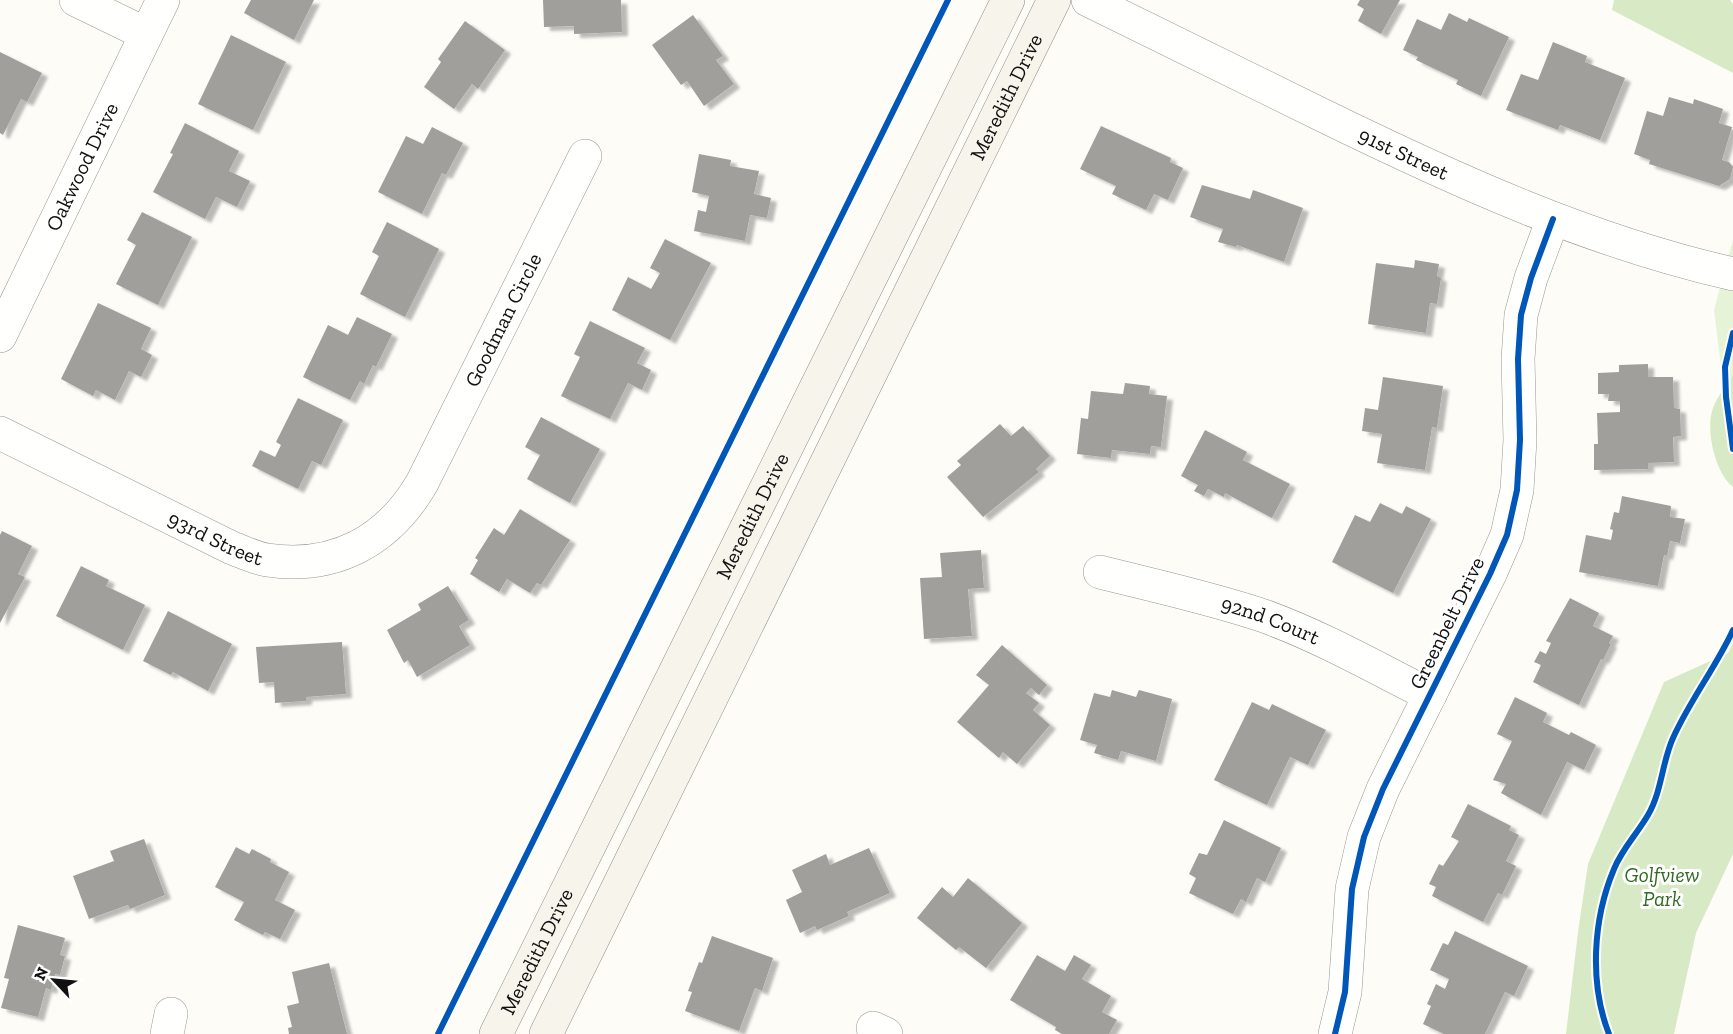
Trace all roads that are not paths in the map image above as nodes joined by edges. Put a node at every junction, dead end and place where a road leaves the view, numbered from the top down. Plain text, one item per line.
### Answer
1 (76, 0) edge
2 (163, 0) edge
3 (1008, 0) edge
4 (1054, 0) edge
5 (1088, 0) edge
6 (146, 34) junction
7 (585, 156) dead end
8 (1553, 219) junction
9 (1733, 274) edge
10 (0, 336) edge
11 (0, 433) edge
12 (422, 483) joint
13 (1100, 572) dead end
14 (1430, 695) junction
15 (496, 1034) edge
16 (546, 1034) edge
17 (1335, 1034) edge

1 - 6 street
2 - 6 street, Oakwood Drive
3 - 15 main road, Meredith Drive
4 - 16 main road, Meredith Drive
5 - 8 street, 91st Street
6 - 10 street, Oakwood Drive
7 - 12 street, Goodman Circle
8 - 9 street, 91st Street
8 - 14 street, Greenbelt Drive
11 - 12 street, 93rd Street
13 - 14 street, 92nd Court
14 - 17 street, Greenbelt Drive

